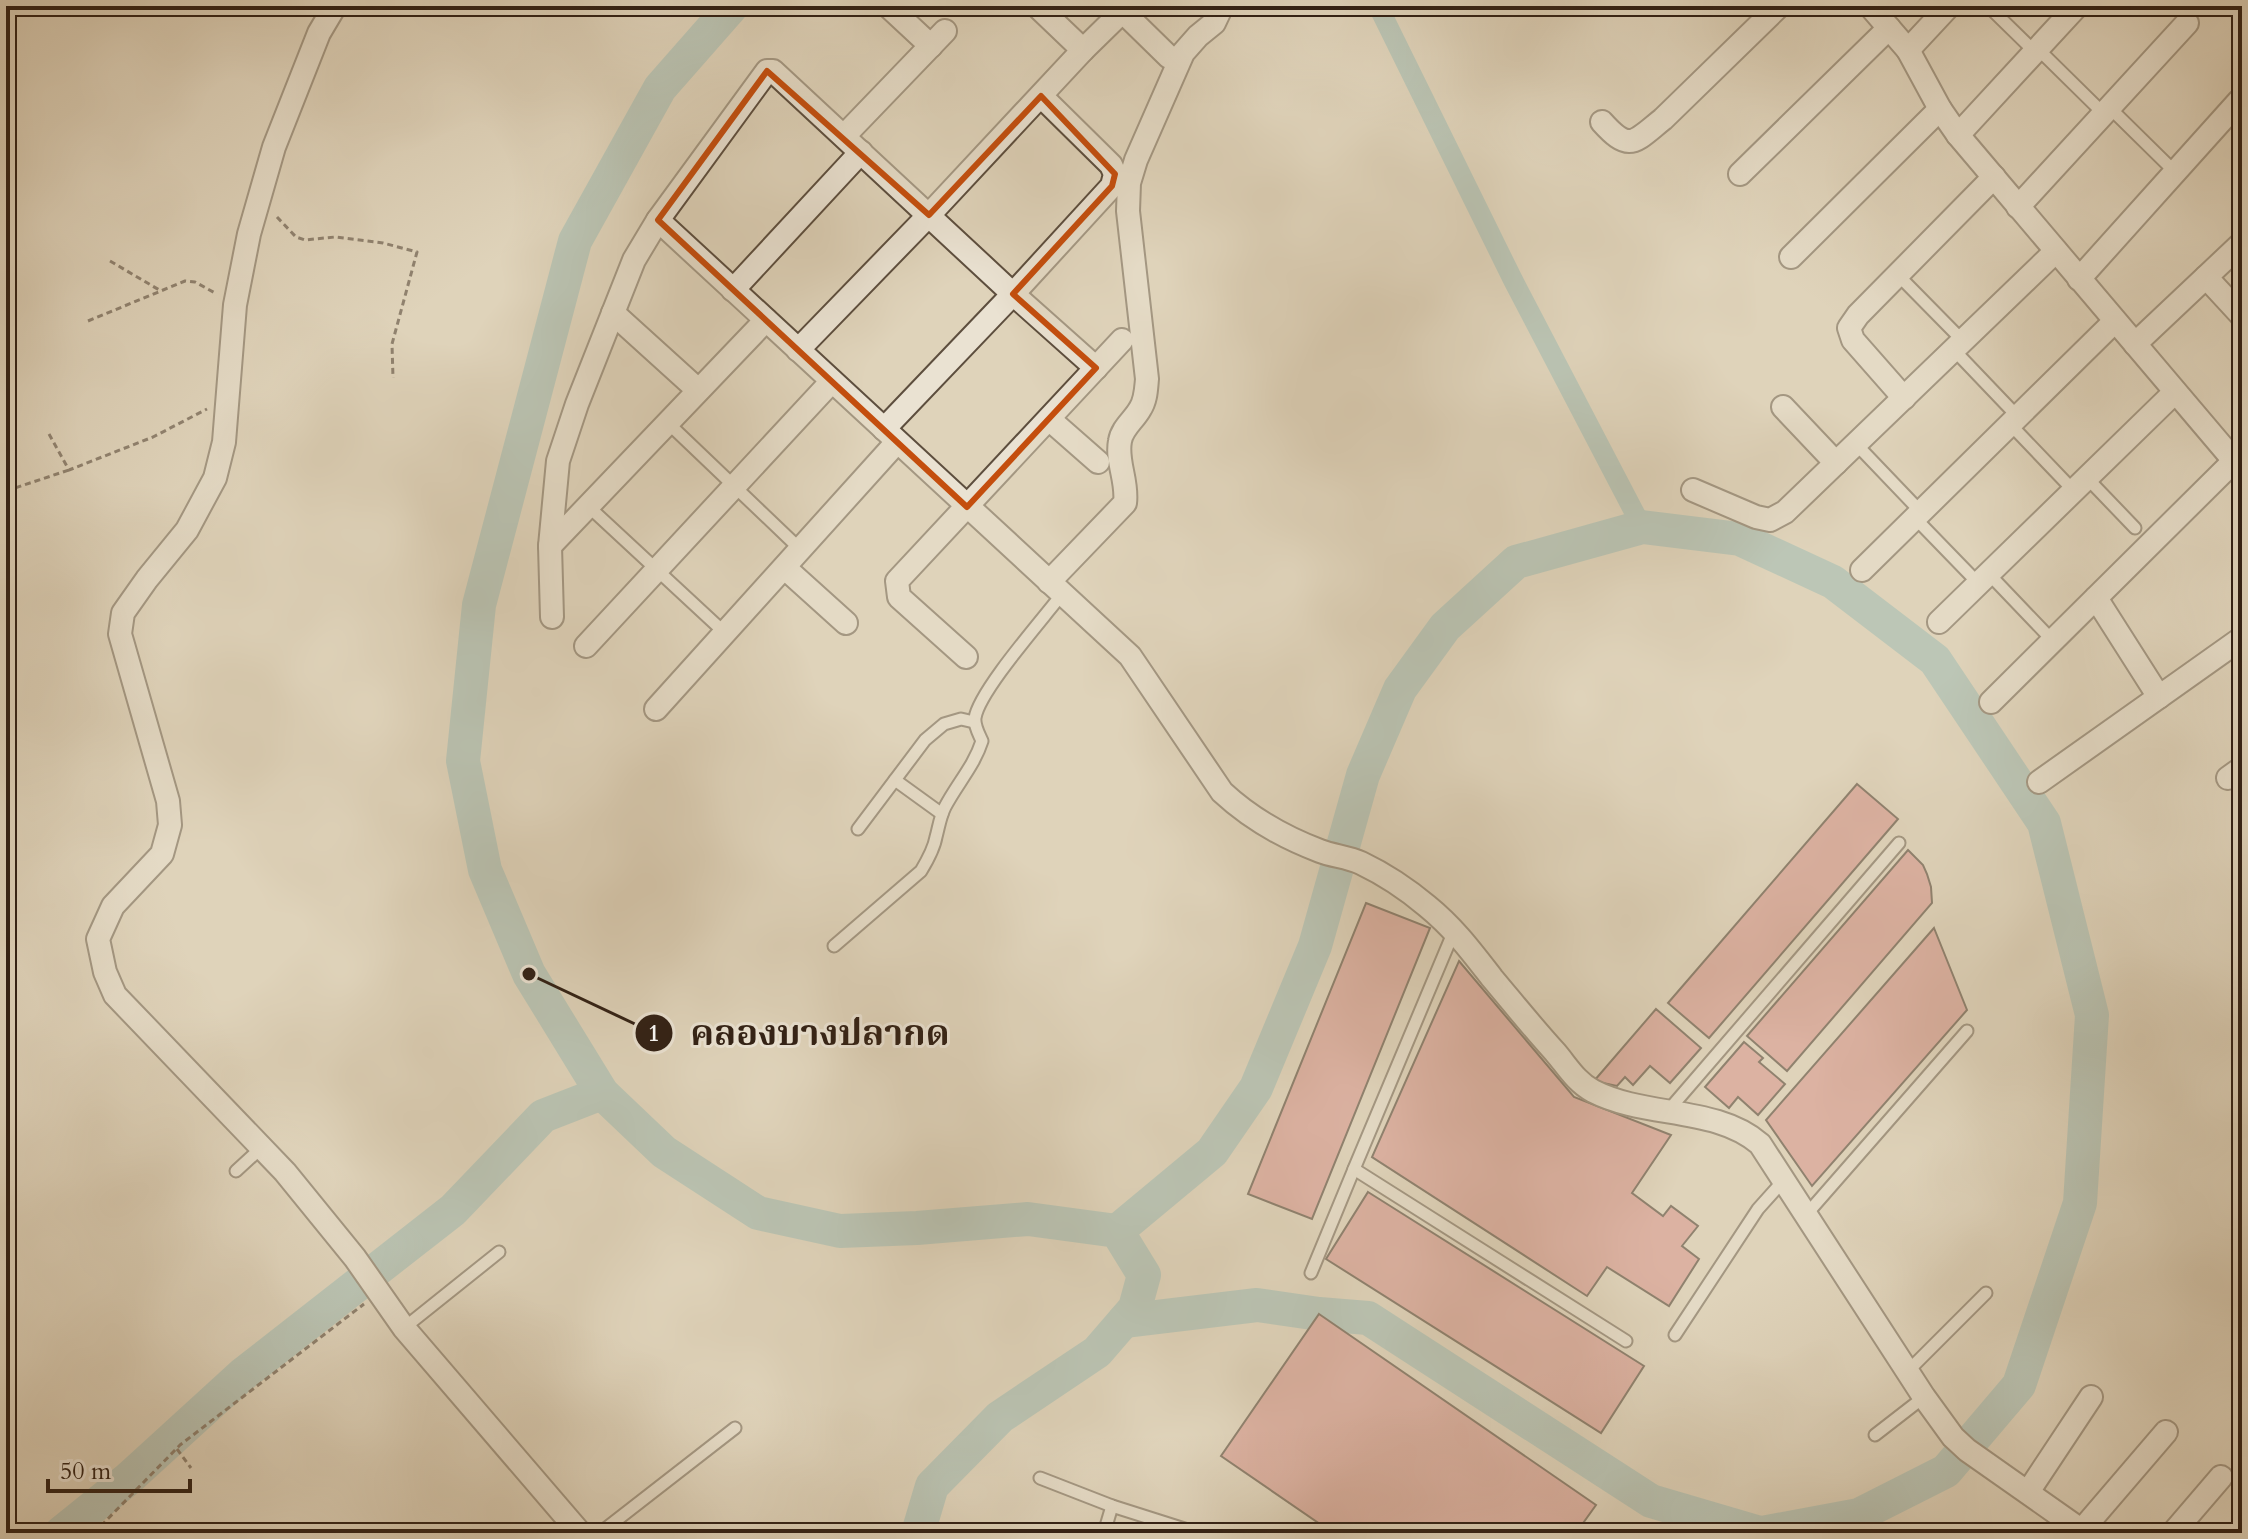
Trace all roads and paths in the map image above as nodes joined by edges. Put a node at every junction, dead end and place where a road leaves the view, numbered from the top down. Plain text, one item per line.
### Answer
1 (335, 6) edge
2 (888, 6) edge
3 (1037, 6) edge
4 (1222, 6) edge
5 (1779, 6) edge
6 (1870, 6) edge
7 (1949, 6) edge
8 (1988, 6) edge
9 (2077, 6) edge
10 (1126, 9) edge
11 (2187, 23) dead end
12 (1889, 28) junction
13 (1083, 50) junction
14 (1908, 50) junction
15 (2036, 50) junction
16 (1169, 57) dead end
17 (1041, 96) junction
18 (2239, 101) dead end
19 (1940, 109) junction
20 (2106, 110) junction
21 (1602, 122) dead end
22 (1958, 135) junction
23 (844, 136) junction
24 (861, 152) junction
25 (2174, 171) junction
26 (1740, 174) dead end
27 (1994, 177) junction
28 (259, 198) junction
29 (2018, 207) junction
30 (929, 215) junction
31 (658, 220) junction
32 (2242, 243) edge
33 (2056, 251) junction
34 (1791, 257) dead end
35 (110, 261) dead end
36 (1898, 275) junction
37 (2206, 277) junction
38 (2079, 279) junction
39 (733, 290) junction
40 (161, 291) junction
41 (1013, 294) junction
42 (235, 305) junction
43 (613, 313) junction
44 (2242, 316) edge
45 (766, 320) junction
46 (88, 321) dead end
47 (2115, 321) junction
48 (1122, 340) dead end
49 (2135, 344) junction
50 (1959, 345) junction
51 (798, 350) junction
52 (1096, 368) junction
53 (393, 378) dead end
54 (832, 381) junction
55 (698, 390) junction
56 (2175, 392) junction
57 (228, 397) junction
58 (1904, 398) junction
59 (1783, 407) dead end
60 (1049, 419) junction
61 (2014, 420) junction
62 (667, 422) junction
63 (49, 434) dead end
64 (890, 435) junction
65 (1856, 444) junction
66 (1098, 462) dead end
67 (1836, 463) junction
68 (2238, 466) edge
69 (69, 470) junction
70 (2080, 484) junction
71 (735, 485) junction
72 (1693, 490) dead end
73 (6, 491) edge
74 (588, 506) junction
75 (967, 507) junction
76 (1918, 515) junction
77 (2135, 528) dead end
78 (550, 546) junction
79 (801, 550) junction
80 (785, 568) junction
81 (658, 569) junction
82 (1862, 570) dead end
83 (1984, 579) junction
84 (1056, 588) junction
85 (2096, 598) junction
86 (552, 617) dead end
87 (1939, 622) dead end
88 (846, 623) dead end
89 (725, 634) junction
90 (2242, 638) edge
91 (2053, 641) junction
92 (586, 646) dead end
93 (966, 657) dead end
94 (2159, 697) junction
95 (1991, 702) dead end
96 (656, 709) dead end
97 (974, 722) junction
98 (895, 780) junction
99 (2039, 782) dead end
100 (942, 814) junction
101 (858, 829) dead end
102 (1899, 843) dead end
103 (1455, 930) junction
104 (834, 946) dead end
105 (1967, 1031) dead end
106 (1667, 1113) junction
107 (261, 1148) junction
108 (1354, 1169) junction
109 (236, 1171) dead end
110 (1784, 1180) junction
111 (1806, 1215) junction
112 (499, 1252) dead end
113 (1311, 1273) dead end
114 (1986, 1293) dead end
115 (392, 1310) junction
116 (1675, 1335) dead end
117 (1626, 1341) dead end
118 (1908, 1371) junction
119 (1924, 1397) junction
120 (2091, 1397) dead end
121 (735, 1428) dead end
122 (2166, 1432) dead end
123 (1875, 1435) dead end
124 (177, 1448) junction
125 (191, 1468) dead end
126 (2221, 1477) dead end
127 (1040, 1478) dead end
128 (2028, 1492) junction
129 (1112, 1506) junction
130 (2084, 1532) edge
131 (94, 1533) edge
132 (580, 1533) edge
133 (600, 1533) edge
134 (1104, 1533) edge
135 (1197, 1533) edge
136 (2173, 1533) edge

1 - 28 street
2 - 23 street
3 - 13 street
4 - 84 street
5 - 21 street
6 - 12 street
7 - 14 street
8 - 15 lane
9 - 15 street
10 - 13 street
10 - 16 street
11 - 20 street
12 - 14 street
12 - 26 street
13 - 17 street
14 - 19 street
15 - 20 lane
15 - 22 street
17 - 30 street
17 - 41 street
18 - 25 street
19 - 22 street
19 - 34 street
20 - 25 lane
20 - 29 street
22 - 27 street
23 - 24 street
23 - 31 street
24 - 30 street
24 - 39 street
25 - 38 street
27 - 29 street
27 - 36 street
28 - 42 street
28 - 53 path
29 - 33 street
30 - 41 street
30 - 51 street
31 - 39 street
31 - 43 street
32 - 37 street
33 - 38 street
33 - 50 street
35 - 40 path
36 - 50 lane
36 - 58 street
37 - 44 street
37 - 49 street
38 - 47 street
39 - 45 street
40 - 42 path
40 - 46 path
41 - 52 street
41 - 64 street
42 - 57 street
43 - 55 street
43 - 78 street
45 - 51 street
45 - 55 street
47 - 49 street
47 - 61 street
48 - 52 street
49 - 56 street
50 - 58 street
50 - 61 lane
51 - 54 street
52 - 60 street
54 - 64 street
54 - 71 street
55 - 62 street
56 - 68 street
56 - 70 street
57 - 69 path
57 - 107 street
58 - 65 street
59 - 67 street
60 - 66 street
60 - 75 street
61 - 70 lane
61 - 76 street
62 - 71 lane
62 - 74 street
63 - 69 path
64 - 75 street
64 - 79 street
65 - 67 street
65 - 76 lane
67 - 72 street
68 - 85 street
69 - 73 path
70 - 77 lane
70 - 83 street
71 - 79 lane
71 - 81 street
74 - 78 street
74 - 81 lane
75 - 84 street
75 - 93 street
76 - 82 street
76 - 83 lane
78 - 86 street
79 - 80 street
80 - 88 street
80 - 89 street
81 - 89 lane
81 - 92 street
83 - 87 street
83 - 91 lane
84 - 97 lane
84 - 103 street
85 - 91 street
85 - 94 street
89 - 96 street
90 - 94 street
91 - 95 street
94 - 99 street
97 - 98 lane
97 - 100 lane
98 - 100 lane
98 - 101 lane
100 - 104 lane
102 - 106 lane
103 - 106 street
103 - 108 lane
105 - 111 lane
106 - 110 street
107 - 109 lane
107 - 115 street
108 - 113 lane
108 - 117 lane
110 - 111 street
110 - 116 lane
111 - 118 street
112 - 115 lane
114 - 118 lane
115 - 124 path
115 - 132 street
118 - 119 street
119 - 123 lane
119 - 128 street
120 - 128 street
121 - 133 lane
122 - 130 street
124 - 125 path
124 - 131 path
126 - 136 street
127 - 129 lane
128 - 130 street
129 - 134 lane
129 - 135 lane

